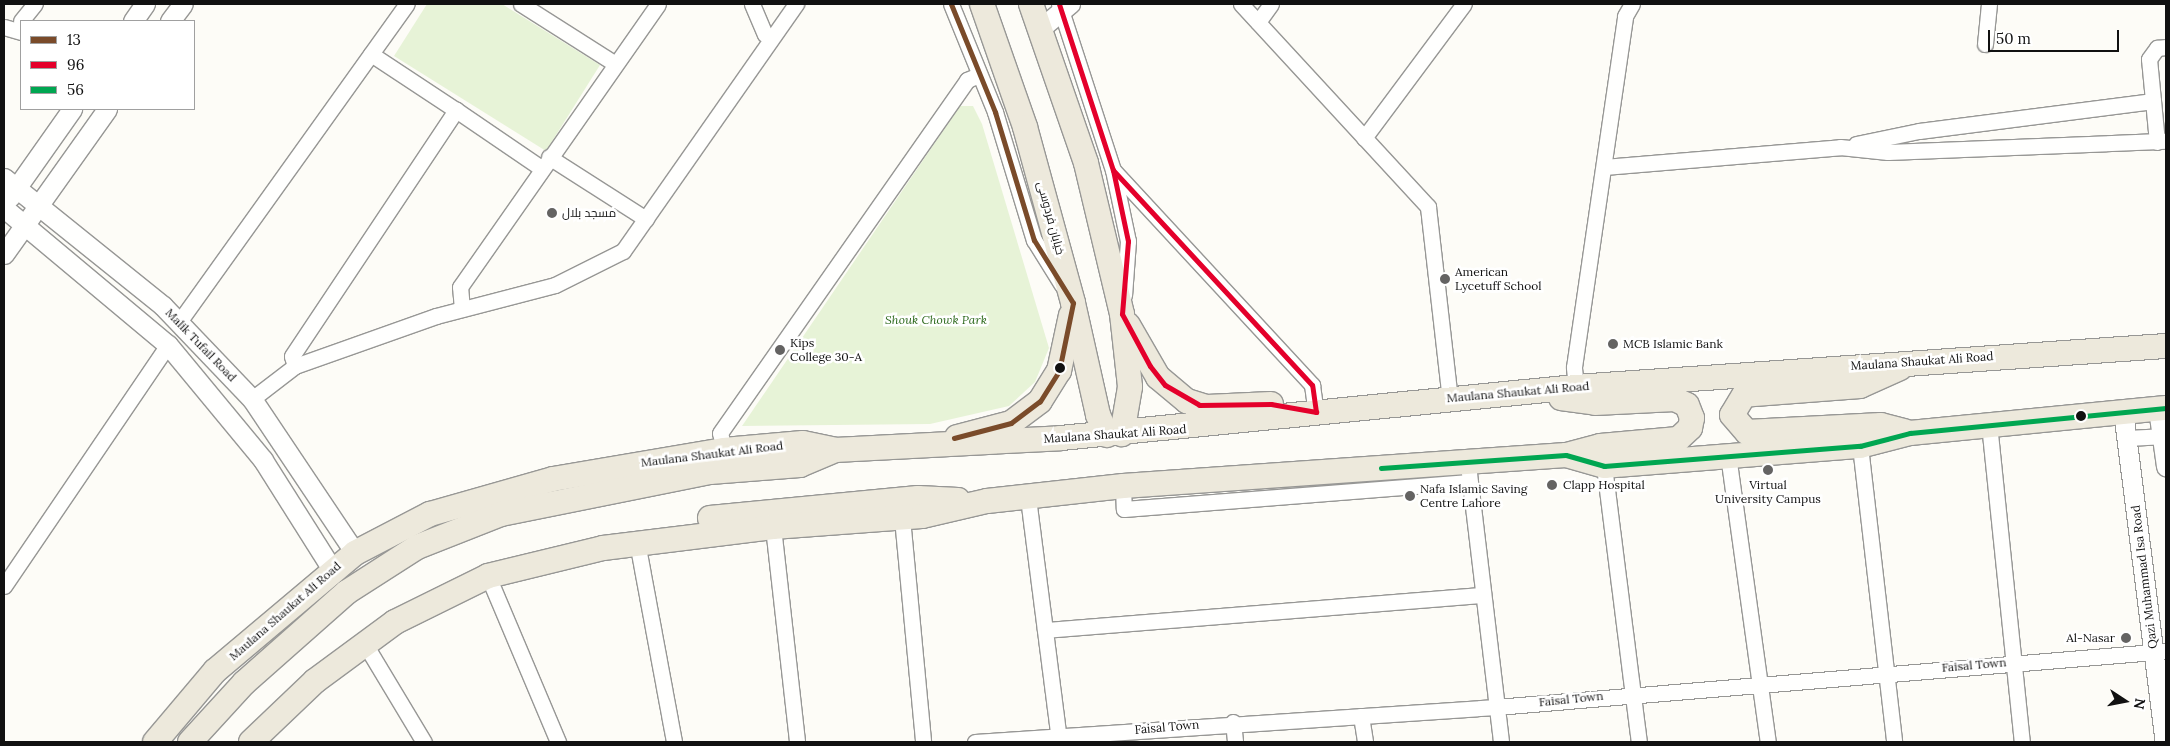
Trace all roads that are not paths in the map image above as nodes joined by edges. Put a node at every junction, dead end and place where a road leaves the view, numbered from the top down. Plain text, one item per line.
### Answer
1 (35, 4) edge
2 (145, 4) edge
3 (183, 4) edge
4 (407, 4) edge
5 (658, 4) edge
6 (752, 4) edge
7 (796, 4) edge
8 (951, 4) edge
9 (982, 4) edge
10 (1031, 4) edge
11 (1241, 4) edge
12 (1271, 4) edge
13 (1464, 4) edge
14 (1632, 4) edge
15 (1989, 4) edge
16 (526, 5) edge
17 (1064, 7) edge
18 (22, 20) edge
19 (134, 20) edge
20 (171, 20) edge
21 (1258, 22) junction
22 (1041, 28) junction
23 (771, 38) junction
24 (1985, 44) dead end
25 (2166, 47) edge
26 (371, 54) junction
27 (614, 63) junction
28 (979, 76) junction
29 (2153, 101) junction
30 (71, 110) edge
31 (106, 110) edge
32 (456, 110) junction
33 (1364, 138) junction
34 (2162, 142) edge
35 (1840, 147) junction
36 (545, 162) junction
37 (1604, 167) junction
38 (1112, 170) junction
39 (10, 183) edge
40 (39, 204) junction
41 (4, 207) edge
42 (646, 220) junction
43 (24, 223) junction
44 (4, 254) edge
45 (1074, 303) junction
46 (462, 309) junction
47 (1122, 314) junction
48 (179, 322) junction
49 (2159, 343) edge
50 (168, 345) junction
51 (1913, 362) junction
52 (295, 366) junction
53 (1576, 387) junction
54 (1524, 392) junction
55 (252, 399) junction
56 (1450, 399) junction
57 (2162, 408) edge
58 (2122, 411) junction
59 (1316, 412) junction
60 (1989, 424) junction
61 (1910, 433) junction
62 (1115, 434) junction
63 (2164, 436) edge
64 (2127, 438) junction
65 (929, 446) junction
66 (1860, 446) junction
67 (724, 450) junction
68 (835, 450) junction
69 (1566, 455) junction
70 (1728, 455) junction
71 (1604, 466) junction
72 (2166, 466) edge
73 (1468, 472) junction
74 (1028, 498) junction
75 (986, 501) junction
76 (902, 518) junction
77 (773, 527) junction
78 (637, 542) junction
79 (355, 553) junction
80 (332, 568) junction
81 (488, 576) junction
82 (4, 586) edge
83 (1480, 595) junction
84 (1045, 630) junction
85 (365, 644) junction
86 (2159, 651) edge
87 (2011, 662) junction
88 (1883, 672) junction
89 (1760, 682) junction
90 (1632, 692) junction
91 (1496, 707) junction
92 (1361, 716) junction
93 (1232, 722) junction
94 (1058, 733) junction
95 (1109, 737) edge
96 (155, 742) edge
97 (190, 742) edge
98 (233, 742) edge
99 (251, 742) edge
100 (424, 742) edge
101 (558, 742) edge
102 (674, 742) edge
103 (797, 742) edge
104 (923, 742) edge
105 (981, 742) edge
106 (1235, 742) edge
107 (1365, 742) edge
108 (1501, 742) edge
109 (1639, 742) edge
110 (1768, 742) edge
111 (1894, 742) edge
112 (2022, 742) edge
113 (2165, 742) edge

1 - 18 street
2 - 19 street
3 - 20 street
4 - 26 street
5 - 27 street
6 - 23 street
7 - 23 street
8 - 28 street
9 - 45 main road, خیابان فردوسی
10 - 22 main road
11 - 21 street
12 - 21 street
13 - 33 street
14 - 37 street
15 - 24 street
16 - 27 street
17 - 22 street
17 - 38 street
21 - 33 street
22 - 47 main road
23 - 42 street
25 - 29 street
26 - 32 street
26 - 48 street
27 - 36 street
28 - 45 street
28 - 67 street
29 - 34 street
29 - 35 street
30 - 39 street
31 - 40 street
32 - 36 street
32 - 52 street
33 - 56 street
34 - 35 street
35 - 37 street
36 - 42 street
36 - 46 street
37 - 53 street
38 - 47 street
38 - 59 street
39 - 40 street, Malik Tufail Road
39 - 41 street
40 - 43 street
40 - 48 street, Malik Tufail Road
41 - 43 street, Malik Tufail Road
42 - 46 street
43 - 44 street
43 - 50 street, Malik Tufail Road
45 - 62 main road, خیابان فردوسی
45 - 65 main road
46 - 52 street
47 - 59 main road
47 - 62 main road
48 - 55 street, Malik Tufail Road
49 - 51 main road, Maulana Shaukat Ali Road
50 - 80 street, Malik Tufail Road
50 - 82 street
51 - 53 main road, Maulana Shaukat Ali Road
51 - 61 main road
52 - 55 street
53 - 54 main road, Maulana Shaukat Ali Road
54 - 56 main road, Maulana Shaukat Ali Road
54 - 69 main road
55 - 79 street, Malik Tufail Road
56 - 59 main road, Maulana Shaukat Ali Road
57 - 58 main road
57 - 63 street
58 - 60 main road
58 - 64 street, Qazi Muhammad Isa Road
59 - 62 main road, Maulana Shaukat Ali Road
60 - 61 main road
60 - 87 street
61 - 66 main road
62 - 65 main road, Maulana Shaukat Ali Road
63 - 64 street
63 - 72 street
64 - 86 street, Qazi Muhammad Isa Road
65 - 68 main road, Maulana Shaukat Ali Road
66 - 70 main road
66 - 88 street
67 - 68 main road, Maulana Shaukat Ali Road
67 - 79 main road, Maulana Shaukat Ali Road
68 - 97 main road
69 - 71 main road
69 - 73 main road
70 - 71 main road
70 - 89 street
71 - 90 street
73 - 74 main road
73 - 83 street
74 - 75 main road
74 - 84 street
75 - 76 main road
75 - 98 main road
76 - 77 main road
76 - 104 street
77 - 78 main road
77 - 103 street
78 - 81 main road
78 - 102 street
79 - 80 main road, Maulana Shaukat Ali Road
80 - 96 main road, Maulana Shaukat Ali Road
81 - 85 main road
81 - 101 street
83 - 84 street
83 - 91 street
84 - 94 street
85 - 99 main road
85 - 100 street
86 - 87 street, Faisal Town
86 - 113 street, Qazi Muhammad Isa Road
87 - 88 street, Faisal Town
87 - 112 street
88 - 89 street, Faisal Town
88 - 111 street
89 - 90 street, Faisal Town
89 - 110 street
90 - 91 street, Faisal Town
90 - 109 street
91 - 92 street, Faisal Town
91 - 108 street
92 - 93 street, Faisal Town
92 - 107 street
93 - 95 street, Faisal Town
93 - 106 street
94 - 95 street, Faisal Town
94 - 105 street, Faisal Town

